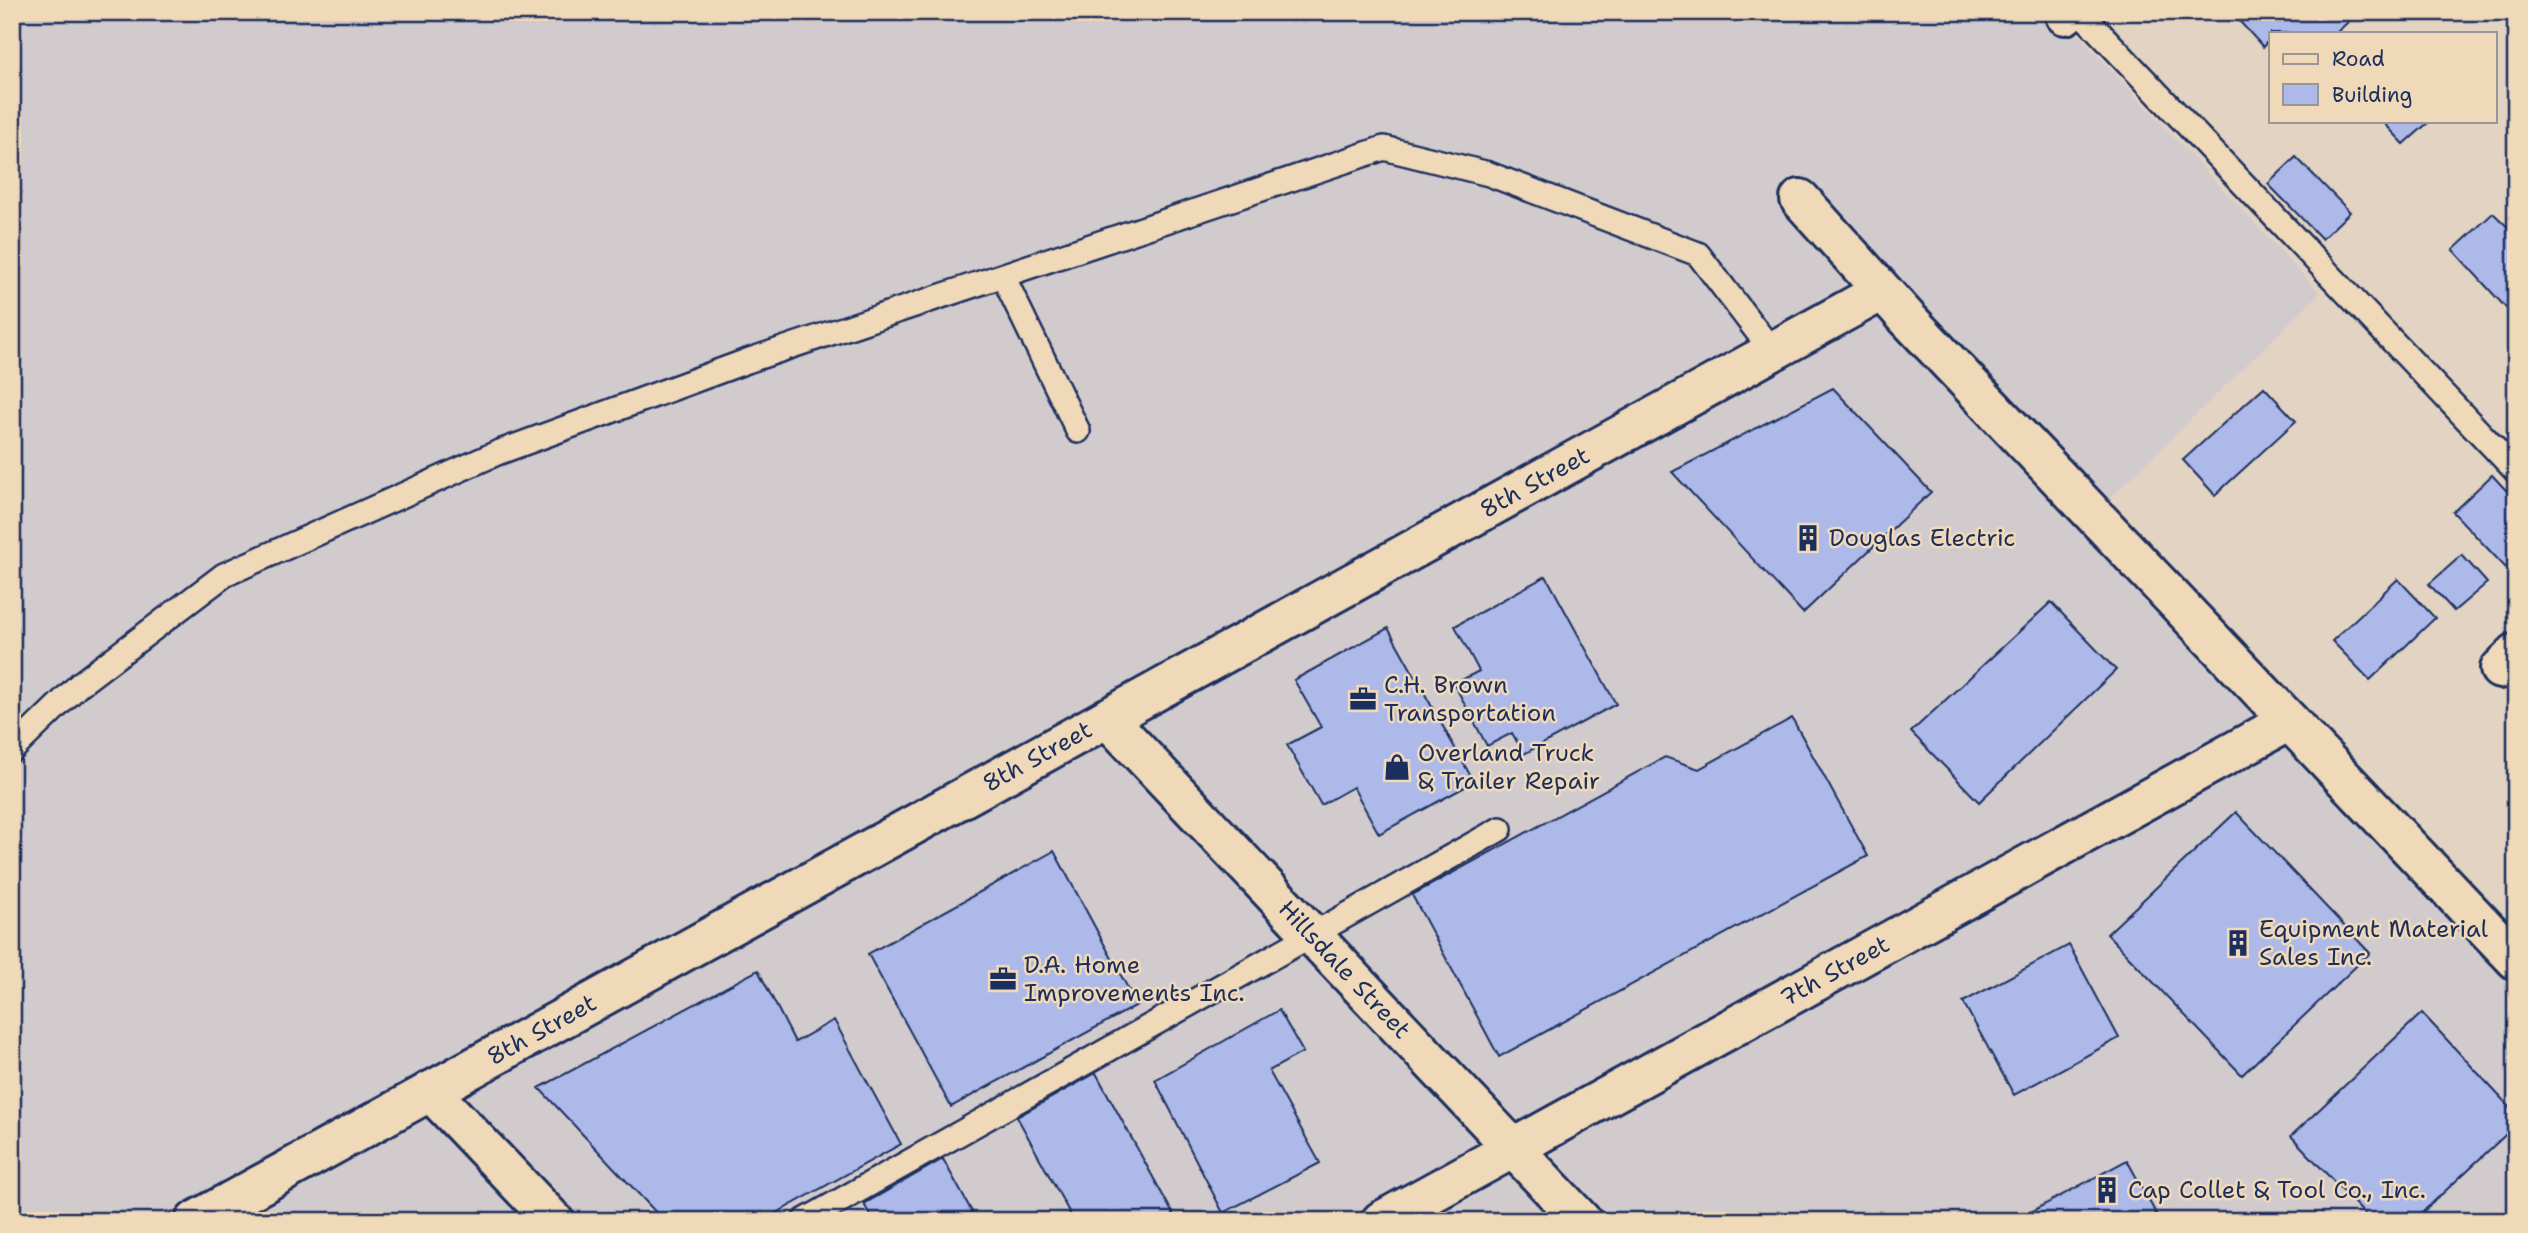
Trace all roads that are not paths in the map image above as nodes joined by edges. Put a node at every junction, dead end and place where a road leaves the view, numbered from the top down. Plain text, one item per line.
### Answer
1 (2071, 13) edge
2 (1800, 199) dead end
3 (1003, 276) junction
4 (1882, 291) junction
5 (1772, 351) junction
6 (1078, 431) dead end
7 (2516, 471) edge
8 (1107, 718) junction
9 (2289, 721) junction
10 (12, 750) edge
11 (1500, 828) dead end
12 (1312, 936) junction
13 (2516, 960) edge
14 (430, 1091) junction
15 (1513, 1148) junction
16 (195, 1221) edge
17 (554, 1221) edge
18 (804, 1221) edge
19 (1381, 1221) edge
20 (1583, 1221) edge

1 - 7 lane
2 - 4 street
3 - 5 lane
3 - 6 lane
3 - 10 lane
4 - 5 street, 8th Street
4 - 9 street
5 - 8 street, 8th Street
8 - 12 street, Hillsdale Street
8 - 14 street, 8th Street
9 - 13 street
9 - 15 street, 7th Street
11 - 12 lane
12 - 15 street, Hillsdale Street
12 - 18 lane
14 - 16 street, 8th Street
14 - 17 street
15 - 19 street, 7th Street
15 - 20 street, Hillsdale Street

